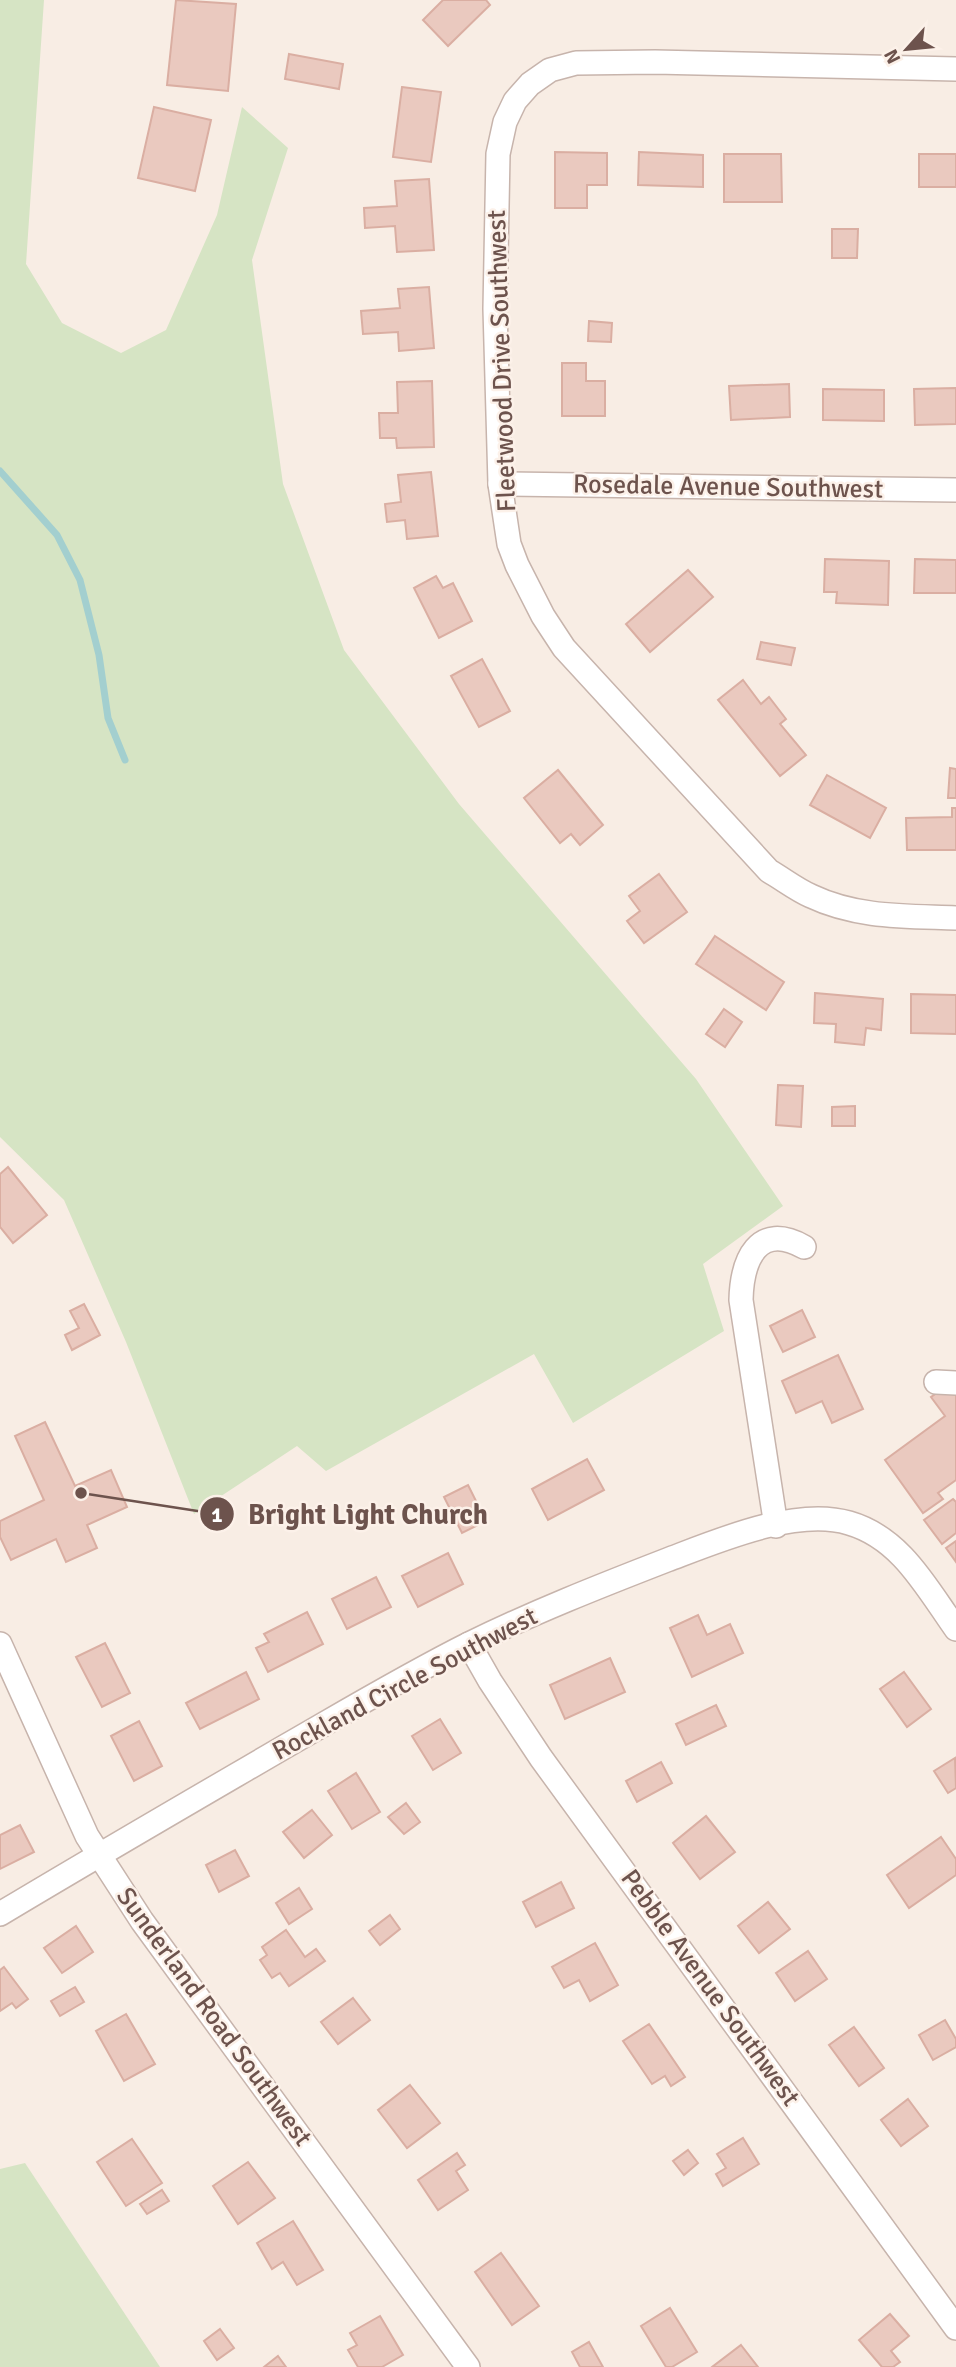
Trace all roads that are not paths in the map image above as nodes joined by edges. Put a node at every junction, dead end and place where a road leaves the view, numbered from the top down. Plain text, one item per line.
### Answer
1 (956, 69) edge
2 (500, 484) junction
3 (956, 489) edge
4 (956, 918) edge
5 (804, 1247) dead end
6 (776, 1525) junction
7 (956, 1629) edge
8 (0, 1644) edge
9 (469, 1644) junction
10 (99, 1855) junction
11 (0, 1914) edge
12 (956, 2328) edge
13 (468, 2367) edge

1 - 2 street, Fleetwood Drive Southwest
2 - 3 street, Rosedale Avenue Southwest
2 - 4 street, Fleetwood Drive Southwest
5 - 6 street
6 - 7 street, Rockland Circle Southwest
6 - 9 street, Rockland Circle Southwest
8 - 10 street, Sunderland Road Southwest
9 - 10 street, Rockland Circle Southwest
9 - 12 street, Pebble Avenue Southwest
10 - 11 street, Rockland Circle Southwest
10 - 13 street, Sunderland Road Southwest

